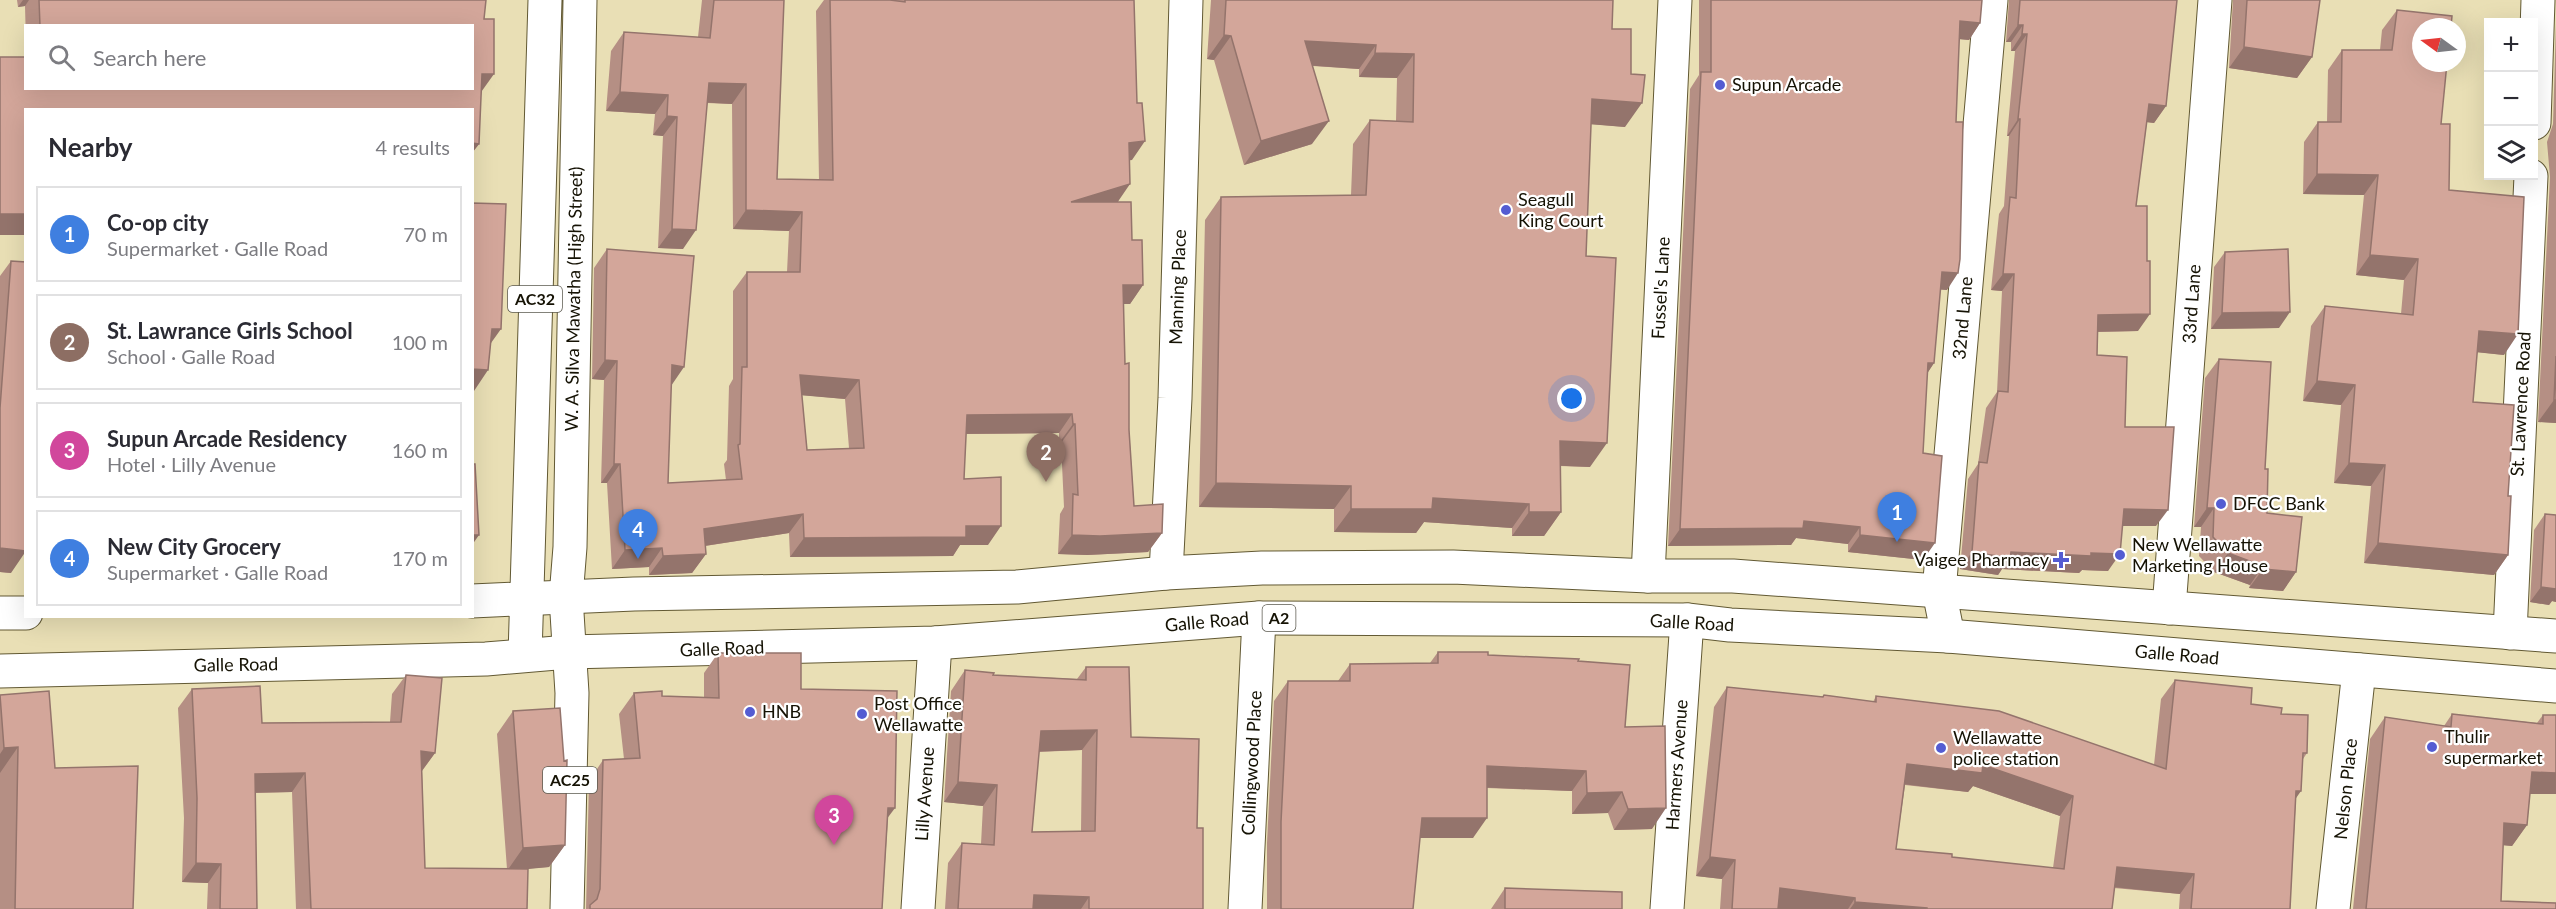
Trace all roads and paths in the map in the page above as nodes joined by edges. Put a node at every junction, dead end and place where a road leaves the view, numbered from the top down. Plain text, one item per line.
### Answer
1 (544, 0) edge
2 (580, 0) edge
3 (1186, 0) edge
4 (1675, 0) edge
5 (1991, 0) edge
6 (2215, 0) edge
7 (2538, 0) edge
8 (2536, 72) edge
9 (2532, 180) edge
10 (1166, 573) junction
11 (1648, 576) junction
12 (1939, 591) junction
13 (566, 597) junction
14 (526, 599) junction
15 (474, 601) edge
16 (2169, 608) junction
17 (24, 613) edge
18 (0, 614) edge
19 (1259, 618) junction
20 (1687, 620) junction
21 (2510, 633) junction
22 (1948, 636) junction
23 (2556, 636) edge
24 (934, 643) junction
25 (568, 652) junction
26 (525, 655) junction
27 (2359, 670) junction
28 (0, 671) edge
29 (2556, 686) edge
30 (567, 909) edge
31 (918, 909) edge
32 (1245, 909) edge
33 (1667, 909) edge
34 (2333, 909) edge

1 - 14 main road, W. A. Silva Mawatha (High Street) / AC32
2 - 13 main road, W. A. Silva Mawatha (High Street) / AC32
3 - 10 main road, Manning Place
4 - 11 main road, Fussel's Lane
5 - 12 main road, 32nd Lane
6 - 16 main road, 33rd Lane
7 - 8 main road
9 - 21 main road, St. Lawrence Road
10 - 11 main road
10 - 13 main road
11 - 12 main road
12 - 16 main road
12 - 22 main road, 32nd Lane
13 - 14 main road
13 - 25 main road, W. A. Silva Mawatha (High Street)
14 - 15 main road
14 - 26 main road, W. A. Silva Mawatha (High Street)
16 - 21 main road
17 - 18 main road
19 - 20 main road, Galle Road / A2
19 - 24 main road, Galle Road / A2
19 - 32 main road, Collingwood Place
20 - 22 main road, Galle Road / A2
20 - 33 main road, Harmers Avenue
21 - 23 main road
22 - 27 main road, Galle Road / A2
24 - 25 main road, Galle Road / A2
24 - 31 main road, Lilly Avenue
25 - 26 main road, Galle Road / A2
25 - 30 main road, AC25
26 - 28 main road, Galle Road / A2
27 - 29 main road, Galle Road / A2
27 - 34 main road, Nelson Place

